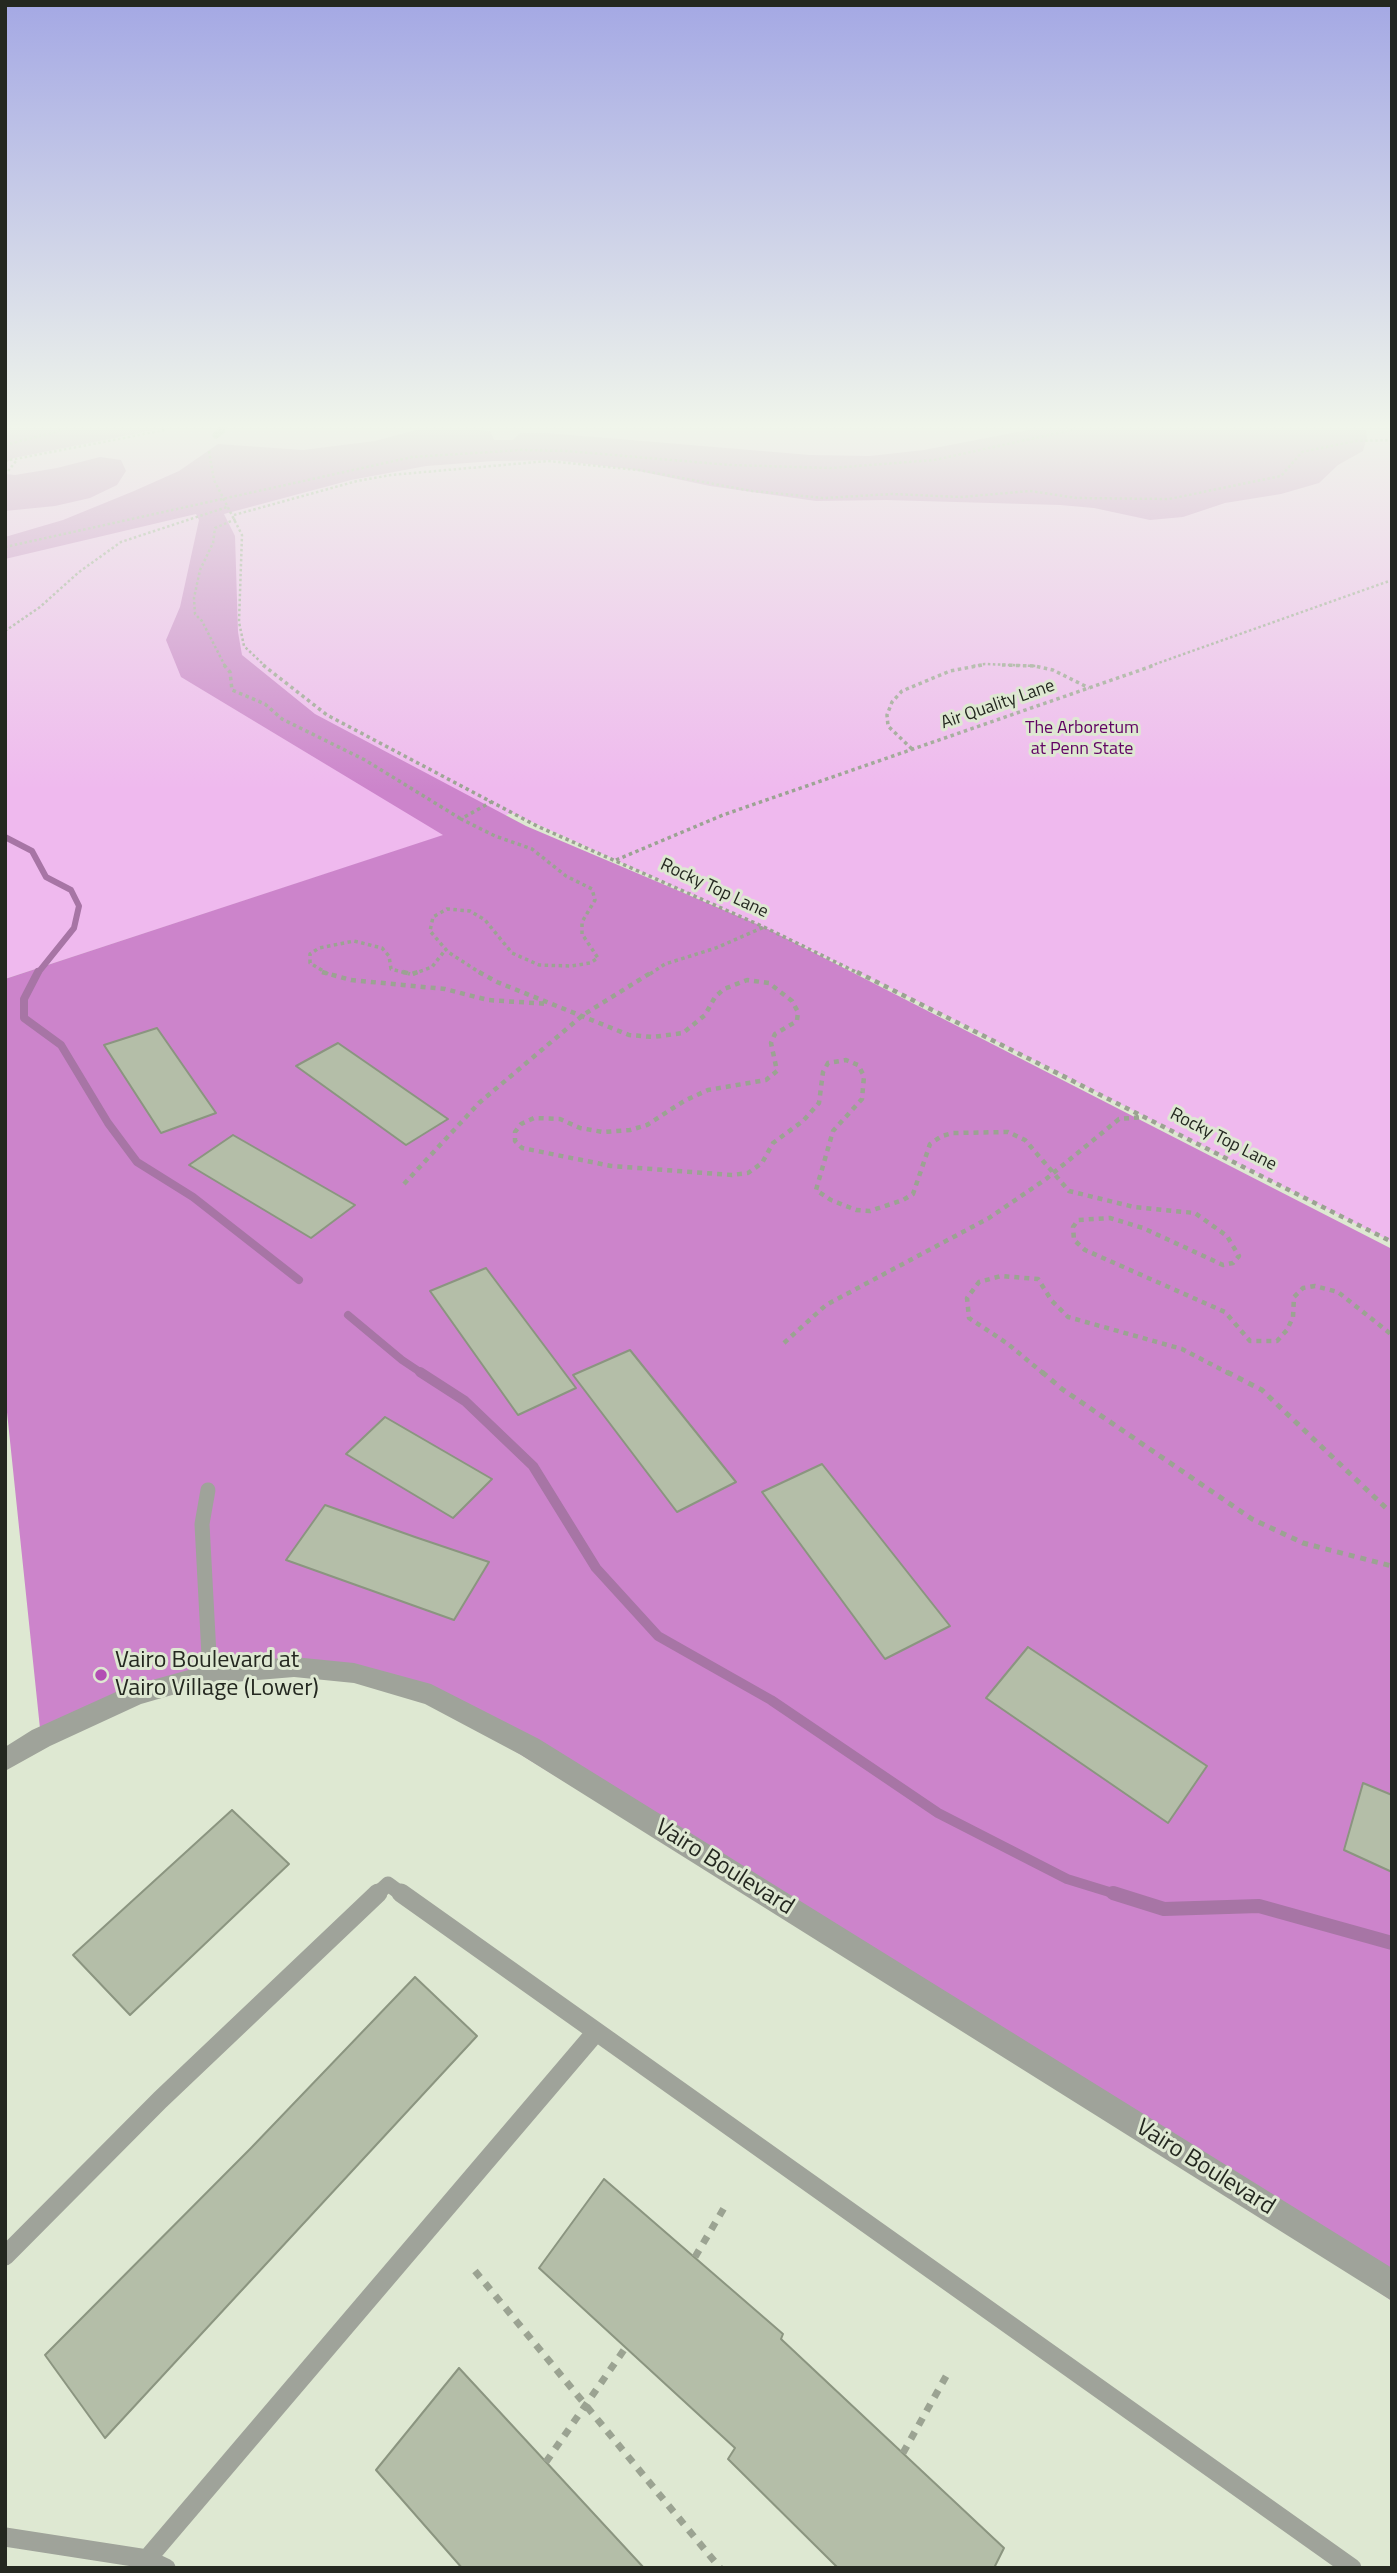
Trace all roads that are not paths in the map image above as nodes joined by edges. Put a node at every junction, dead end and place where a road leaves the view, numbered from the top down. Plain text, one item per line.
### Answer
1 (208, 1490) dead end
2 (210, 1674) junction
3 (5, 1760) edge
4 (596, 2032) junction
5 (5, 2256) edge
6 (1392, 2286) edge
7 (5, 2537) edge
8 (157, 2563) edge
9 (1352, 2568) edge

1 - 2 lane
2 - 3 street, Vairo Boulevard
2 - 6 street, Vairo Boulevard
4 - 5 lane
4 - 8 lane
4 - 9 lane
7 - 8 lane

